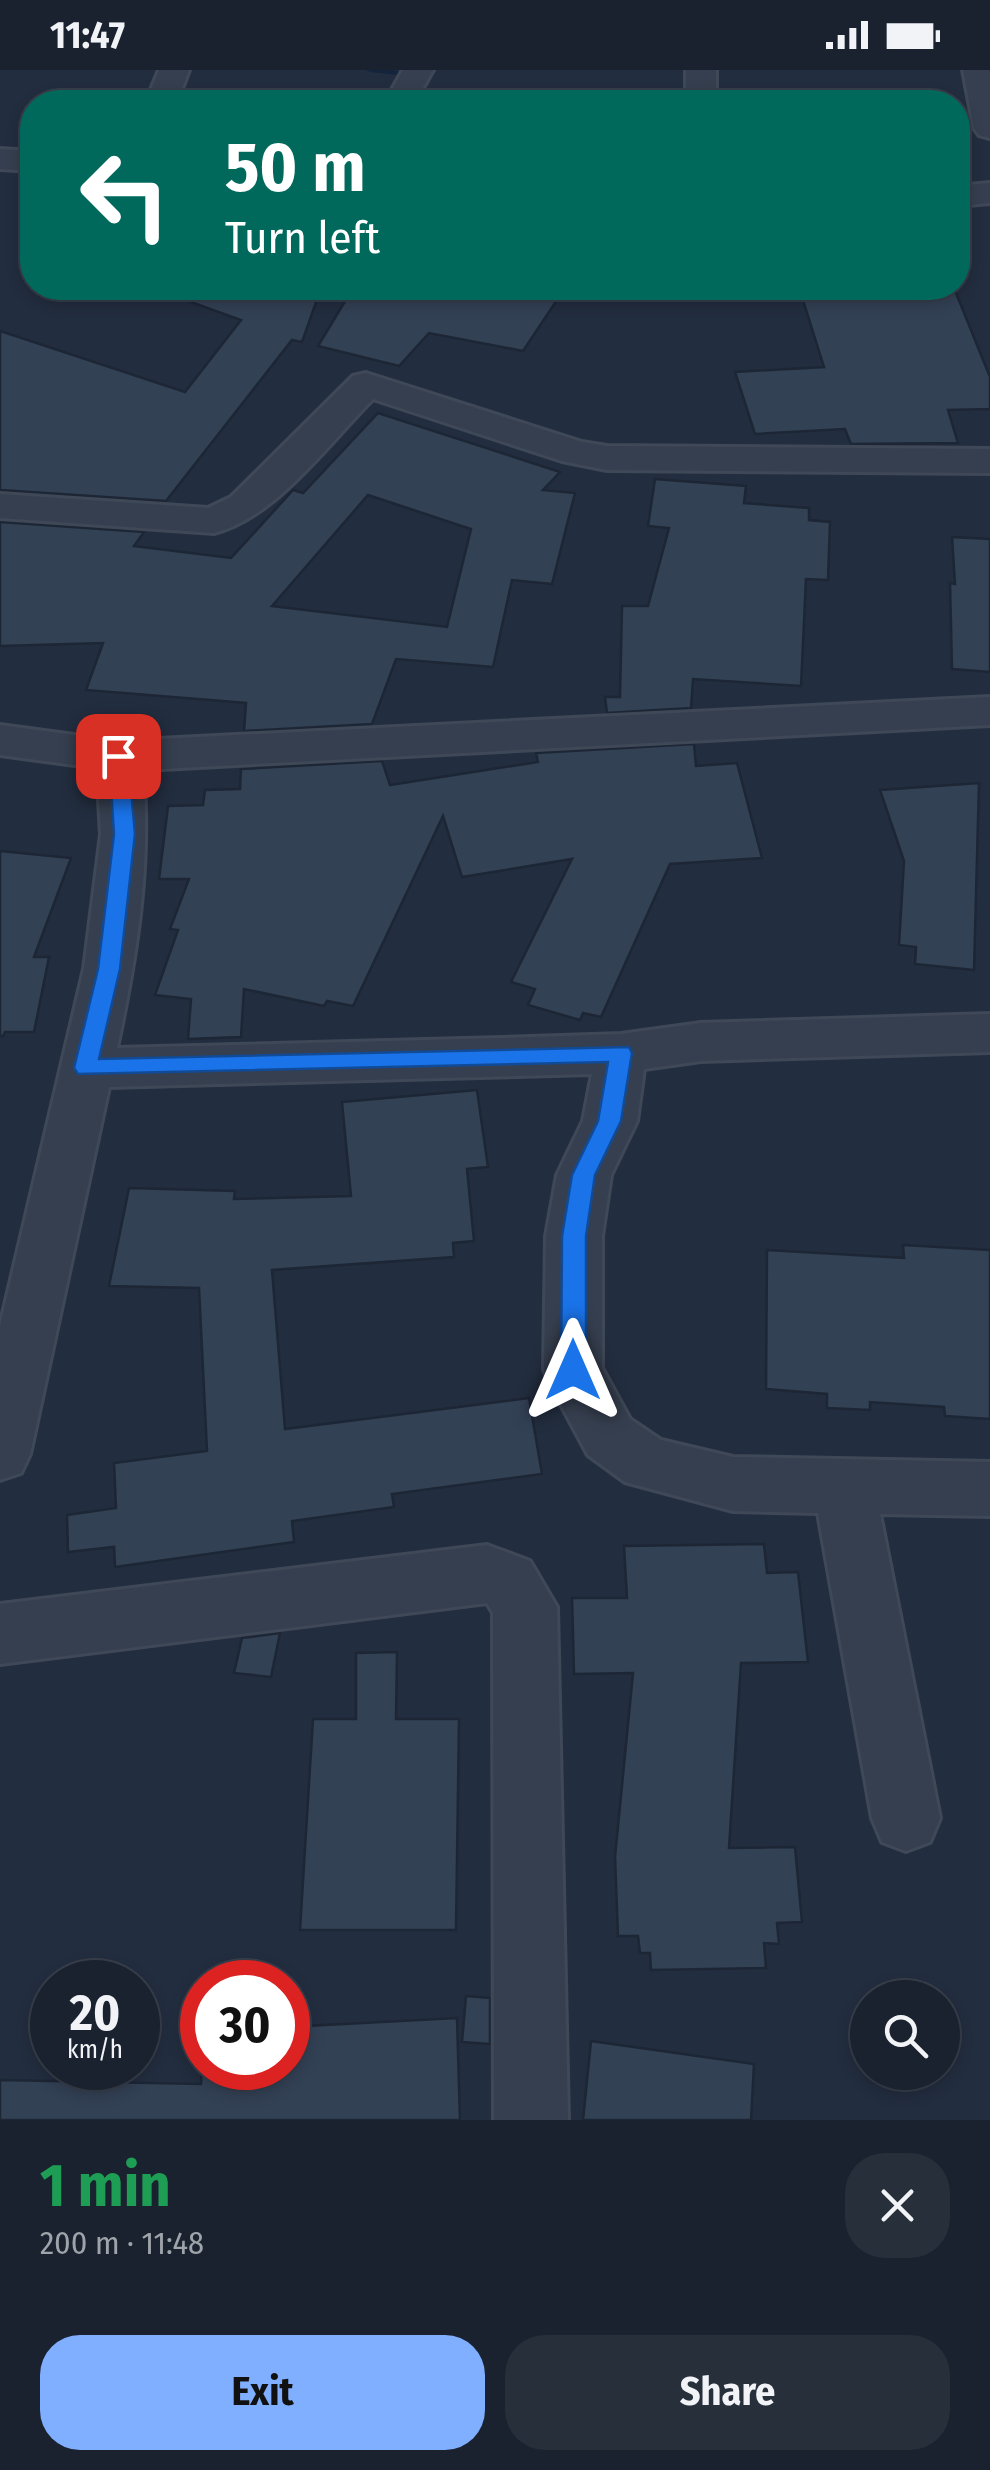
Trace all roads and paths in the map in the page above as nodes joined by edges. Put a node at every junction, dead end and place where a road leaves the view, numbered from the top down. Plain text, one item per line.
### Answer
1 (978, 70) edge
2 (990, 128) edge
3 (990, 461) edge
4 (0, 506) edge
5 (990, 711) edge
6 (0, 740) edge
7 (118, 756) junction
8 (990, 1033) edge
9 (621, 1053) junction
10 (86, 1068) junction
11 (0, 1454) edge
12 (844, 1486) junction
13 (990, 1490) edge
14 (0, 1634) edge
15 (906, 1818) dead end
16 (530, 2120) edge

1 - 2 street
3 - 4 street
5 - 7 street
6 - 7 street
7 - 10 street
8 - 9 street
9 - 10 street
9 - 12 street
10 - 11 street
12 - 13 street
12 - 15 street
14 - 16 street

